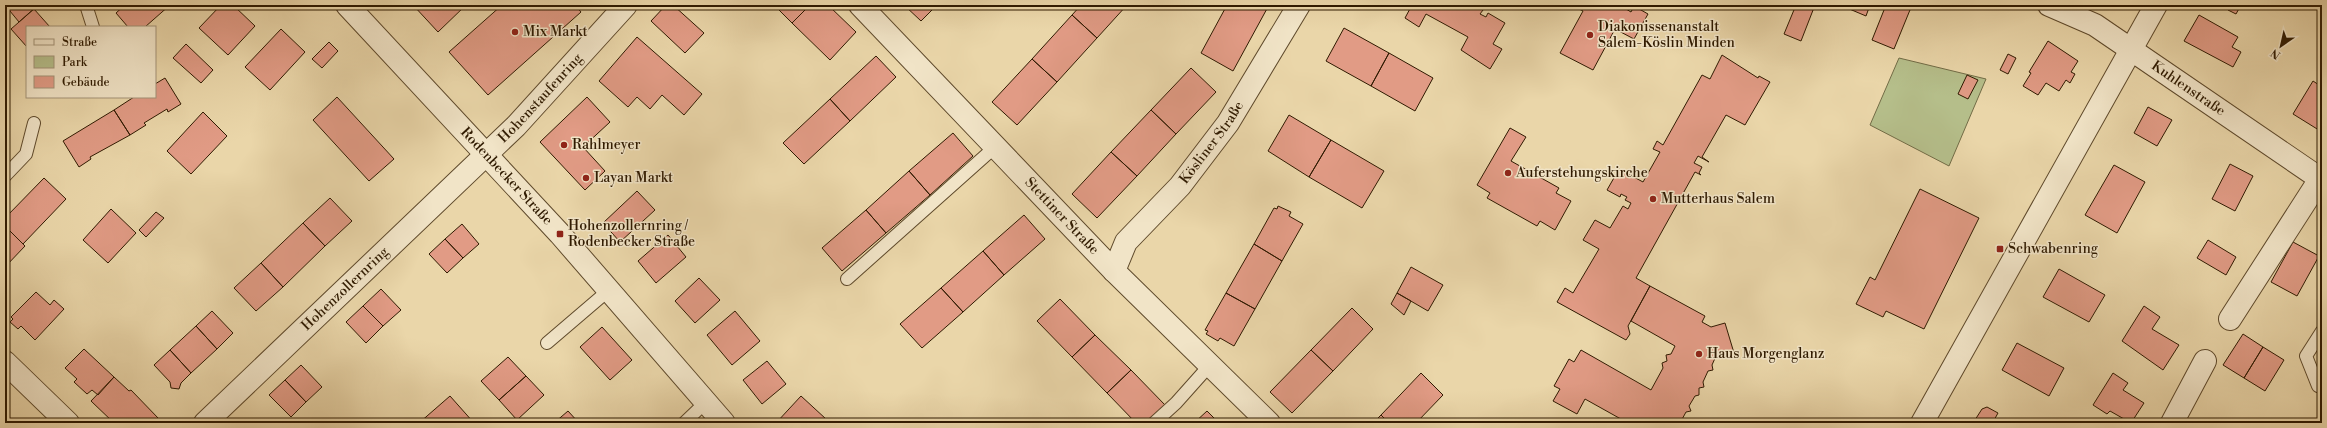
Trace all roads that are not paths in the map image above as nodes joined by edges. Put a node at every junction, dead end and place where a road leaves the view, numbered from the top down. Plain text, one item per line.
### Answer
1 (86, 5) edge
2 (347, 5) edge
3 (626, 5) edge
4 (860, 5) edge
5 (1299, 5) edge
6 (2049, 5) edge
7 (2156, 5) edge
8 (93, 26) edge
9 (2131, 50) junction
10 (34, 123) dead end
11 (996, 147) junction
12 (486, 156) junction
13 (5, 176) edge
14 (2321, 179) edge
15 (1114, 271) junction
16 (847, 279) dead end
17 (609, 290) junction
18 (2230, 319) dead end
19 (2322, 331) edge
20 (547, 343) dead end
21 (2205, 361) dead end
22 (5, 362) edge
23 (1209, 366) junction
24 (2318, 386) dead end
25 (706, 402) junction
26 (68, 423) edge
27 (205, 423) edge
28 (684, 423) edge
29 (724, 423) edge
30 (1154, 423) edge
31 (1269, 423) edge
32 (1922, 423) edge
33 (2172, 423) edge

1 - 8 lane
2 - 12 street, Rodenbecker Straße
3 - 12 street, Hohenstaufenring
4 - 11 street, Stettiner Straße
5 - 15 street, Kösliner Straße
6 - 9 street, Kuhlenstraße
7 - 9 street
9 - 14 street, Kuhlenstraße
9 - 32 street
10 - 13 lane
11 - 15 street, Stettiner Straße
11 - 16 lane
12 - 17 street, Rodenbecker Straße
12 - 27 street, Hohenzollernring
14 - 18 street
15 - 23 street, Stettiner Straße
17 - 20 lane
17 - 25 street, Rodenbecker Straße
19 - 24 lane
21 - 33 street
22 - 26 street
23 - 30 lane
23 - 31 street, Stettiner Straße
25 - 28 lane
25 - 29 street, Rodenbecker Straße

